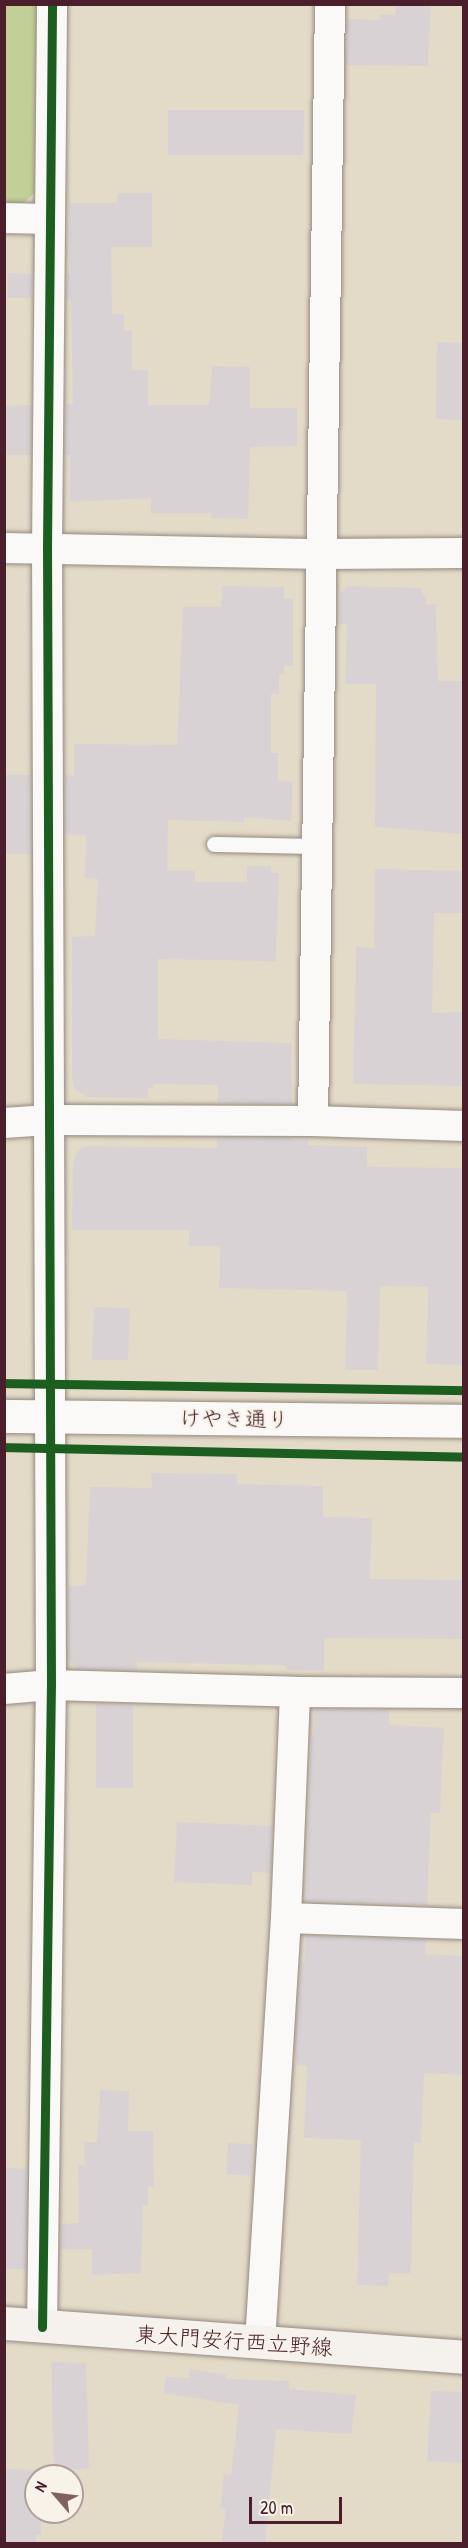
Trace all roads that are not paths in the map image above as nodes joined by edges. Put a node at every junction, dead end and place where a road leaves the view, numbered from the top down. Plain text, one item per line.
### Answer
1 (52, 4) edge
2 (330, 4) edge
3 (4, 218) edge
4 (49, 219) junction
5 (4, 548) edge
6 (47, 549) junction
7 (464, 553) edge
8 (323, 554) junction
9 (214, 844) dead end
10 (318, 846) junction
11 (48, 1120) junction
12 (313, 1121) junction
13 (4, 1123) edge
14 (464, 1126) edge
15 (4, 1416) edge
16 (49, 1417) junction
17 (464, 1421) edge
18 (51, 1685) junction
19 (4, 1689) edge
20 (295, 1692) junction
21 (464, 1693) edge
22 (286, 1918) junction
23 (464, 1924) edge
24 (4, 2323) edge
25 (42, 2327) junction
26 (260, 2343) junction
27 (464, 2357) edge

1 - 4 street
2 - 8 street
3 - 4 street
4 - 6 street
5 - 6 street
6 - 8 street
6 - 11 street
7 - 8 street
8 - 10 street
9 - 10 lane
10 - 12 street
11 - 12 street
11 - 13 street
11 - 16 street
12 - 14 street
15 - 16 street, けやき通り
16 - 17 street, けやき通り
16 - 18 street
18 - 19 street
18 - 20 street
18 - 25 street
20 - 21 street
20 - 22 street
22 - 23 street
22 - 26 street
24 - 25 main road, 東大門安行西立野線
25 - 26 main road, 東大門安行西立野線
26 - 27 main road, 東大門安行西立野線

